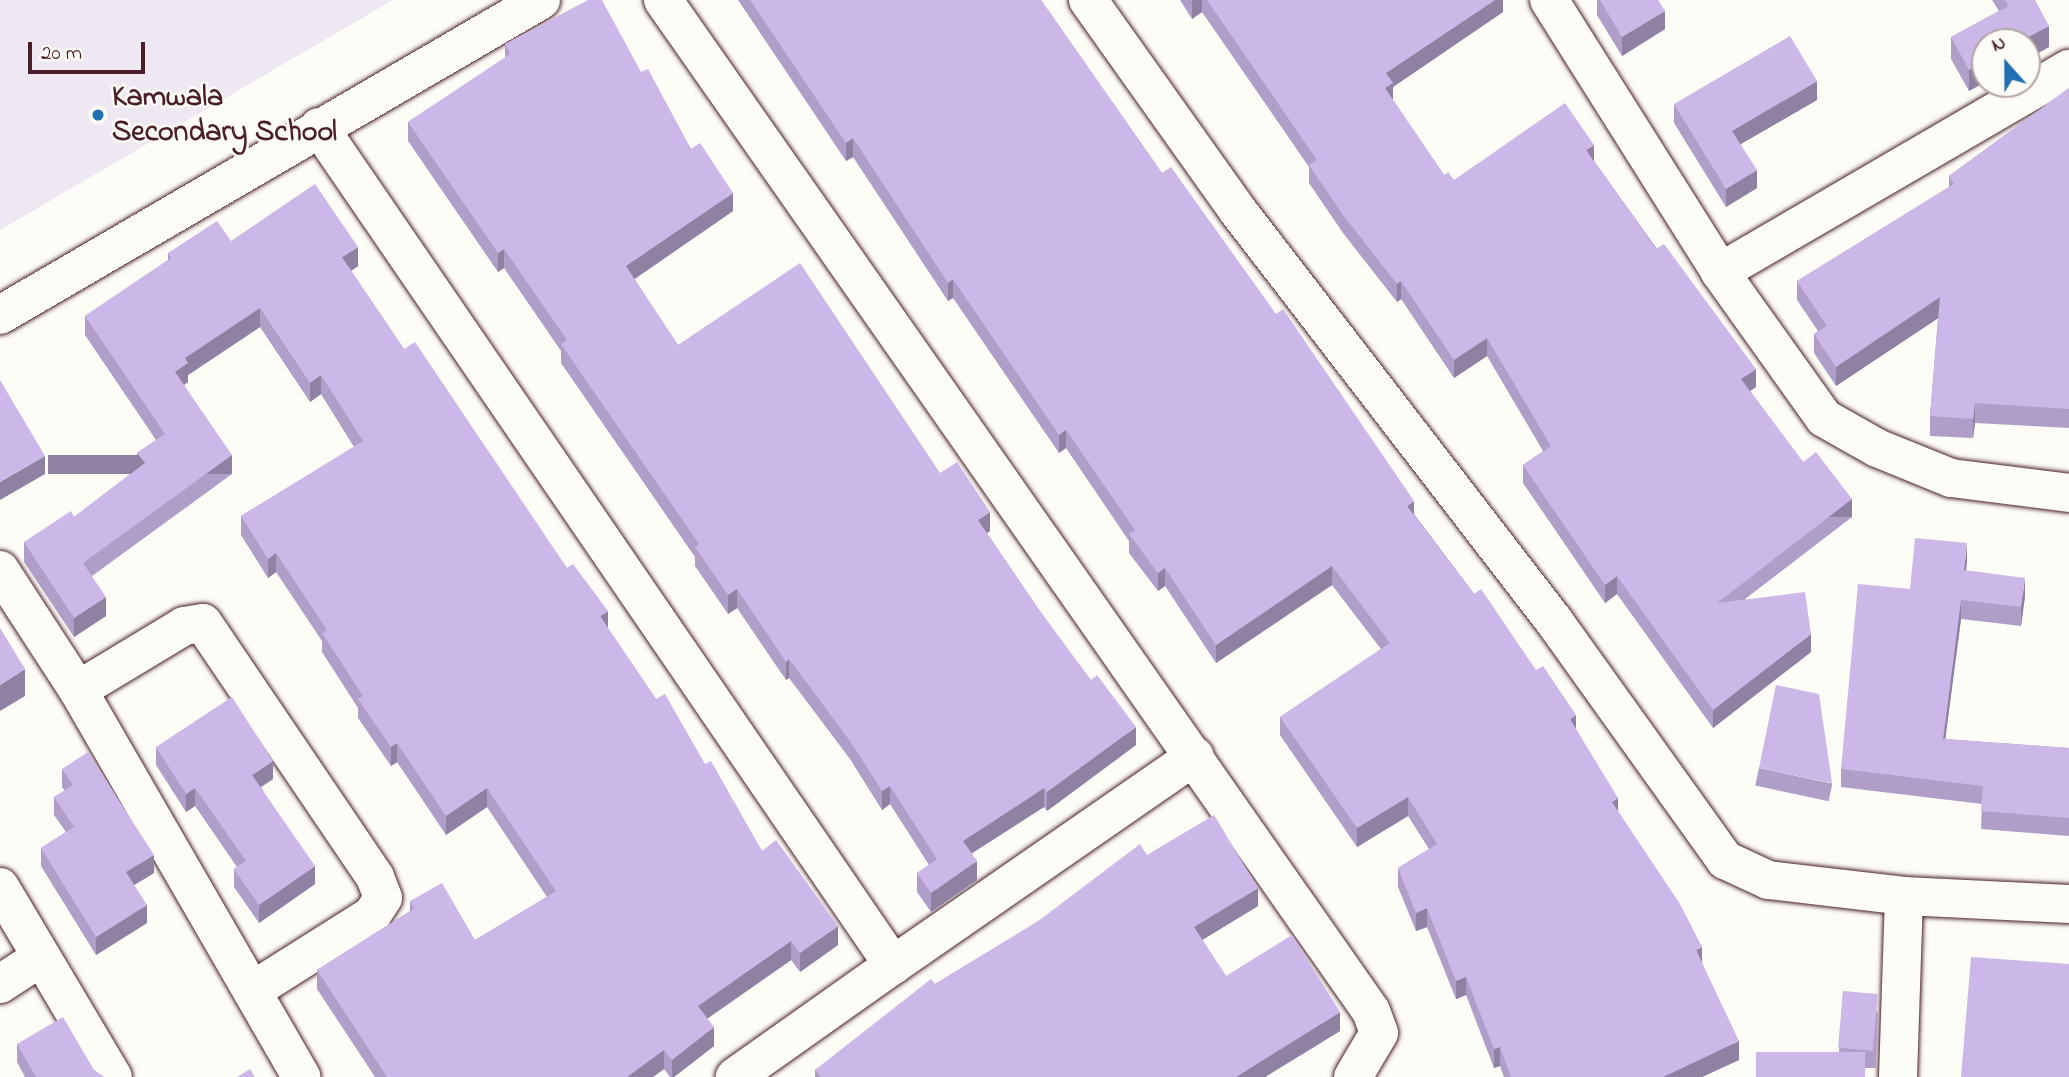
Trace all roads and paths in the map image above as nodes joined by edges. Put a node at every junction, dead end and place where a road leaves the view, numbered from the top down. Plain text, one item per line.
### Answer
1 (541, 0) edge
2 (663, 0) edge
3 (1088, 0) edge
4 (1549, 0) edge
5 (2069, 69) edge
6 (319, 127) junction
7 (1720, 272) junction
8 (0, 315) edge
9 (2069, 493) edge
10 (0, 570) edge
11 (78, 690) junction
12 (1195, 756) junction
13 (0, 887) edge
14 (1904, 896) junction
15 (2069, 904) edge
16 (40, 958) junction
17 (893, 965) junction
18 (0, 984) edge
19 (252, 991) junction
20 (113, 1077) edge
21 (301, 1077) edge
22 (735, 1077) edge
23 (1353, 1077) edge
24 (1898, 1077) edge

1 - 6 street
2 - 12 street
3 - 14 street
4 - 7 street
5 - 7 street
6 - 8 street
6 - 17 street
7 - 9 street
10 - 11 street
11 - 19 street
11 - 19 street
12 - 17 street
12 - 23 street
13 - 16 street
14 - 15 street
14 - 24 street
16 - 18 street
16 - 20 street
17 - 22 street
19 - 21 street

